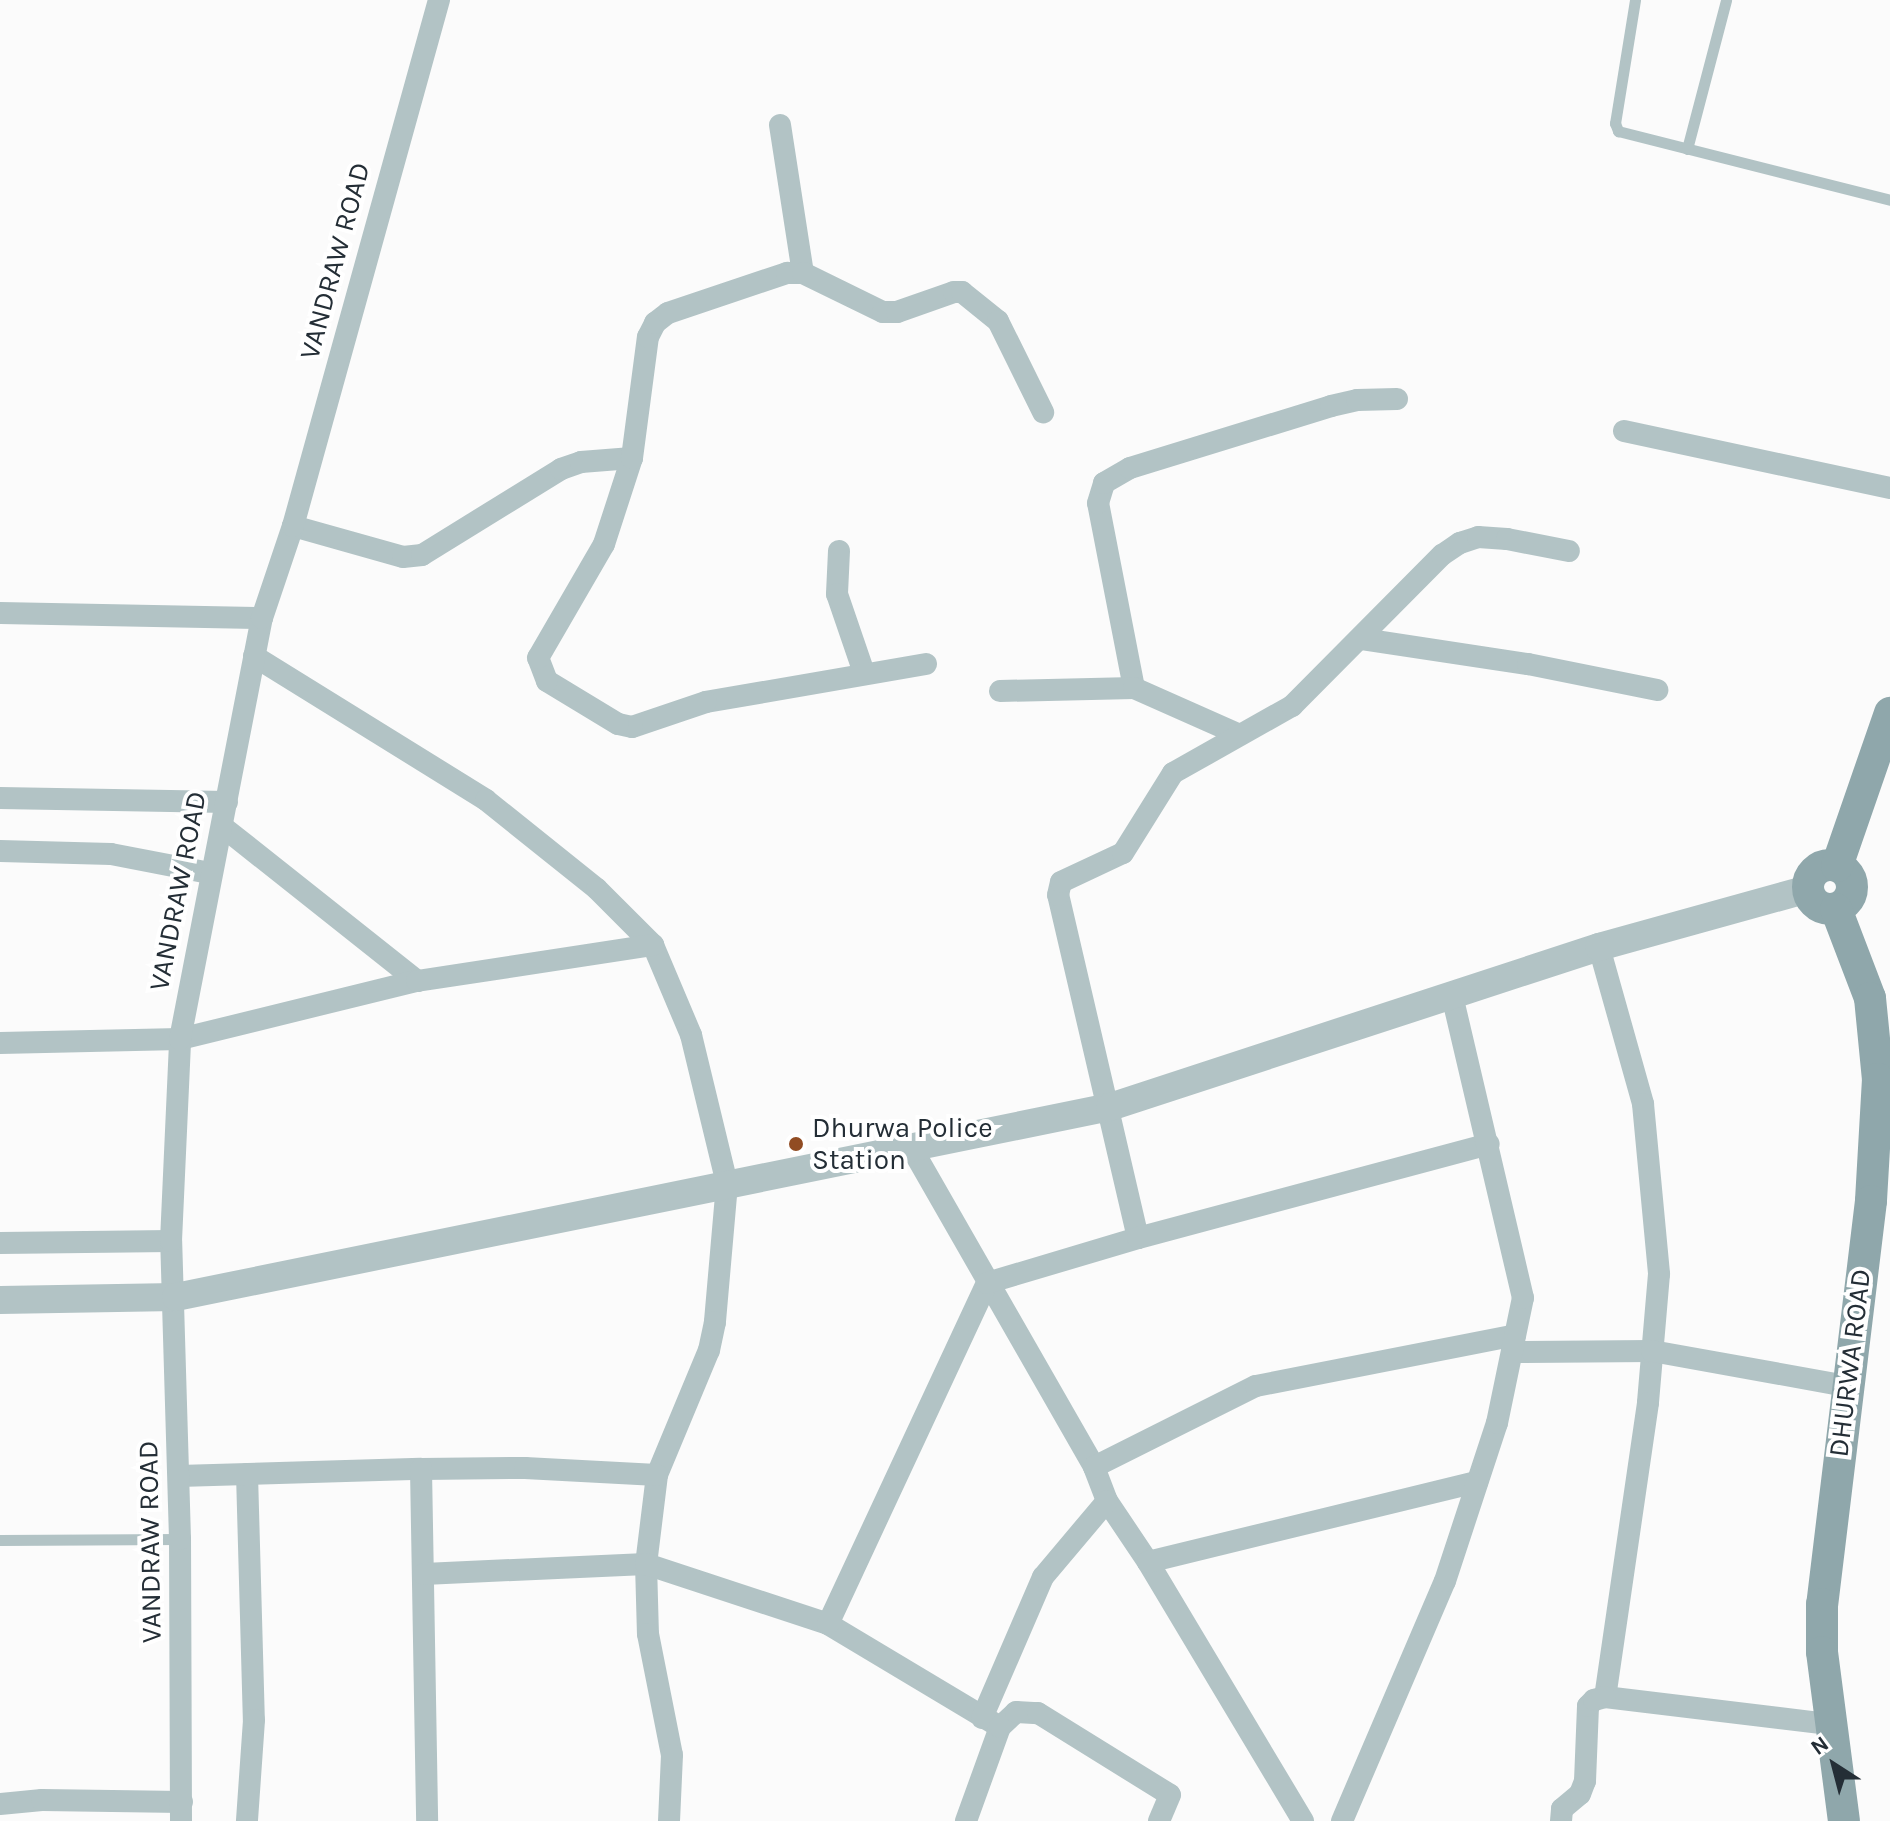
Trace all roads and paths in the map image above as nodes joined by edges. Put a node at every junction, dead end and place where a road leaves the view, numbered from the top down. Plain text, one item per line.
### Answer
1 (439, 0) edge
2 (1635, 0) edge
3 (1726, 0) edge
4 (780, 125) dead end
5 (1687, 149) junction
6 (1890, 200) edge
7 (803, 273) junction
8 (1397, 399) dead end
9 (1043, 412) dead end
10 (1624, 431) dead end
11 (632, 458) junction
12 (1890, 488) edge
13 (293, 526) junction
14 (839, 551) dead end
15 (1569, 551) dead end
16 (0, 613) edge
17 (262, 618) junction
18 (1362, 639) junction
19 (254, 656) junction
20 (926, 664) dead end
21 (864, 673) junction
22 (1134, 688) junction
23 (1657, 690) dead end
24 (1000, 691) dead end
25 (1890, 713) edge
26 (1238, 734) junction
27 (0, 798) edge
28 (227, 802) junction
29 (223, 827) junction
30 (0, 851) edge
31 (1837, 866) junction
32 (210, 873) junction
33 (1808, 889) junction
34 (1836, 909) junction
35 (653, 945) junction
36 (1599, 947) junction
37 (417, 981) junction
38 (1452, 995) junction
39 (180, 1039) junction
40 (0, 1043) edge
41 (1110, 1107) junction
42 (1489, 1144) junction
43 (911, 1147) junction
44 (727, 1184) junction
45 (1138, 1238) junction
46 (171, 1241) junction
47 (0, 1243) edge
48 (987, 1283) junction
49 (176, 1297) junction
50 (0, 1300) edge
51 (1514, 1343) junction
52 (1652, 1351) junction
53 (1847, 1386) junction
54 (1094, 1467) junction
55 (421, 1469) junction
56 (247, 1474) junction
57 (657, 1475) junction
58 (179, 1476) junction
59 (1477, 1482) junction
60 (1107, 1501) junction
61 (180, 1539) junction
62 (0, 1540) edge
63 (1148, 1562) junction
64 (646, 1564) junction
65 (424, 1574) junction
66 (828, 1624) junction
67 (1605, 1697) junction
68 (991, 1722) junction
69 (1829, 1724) junction
70 (0, 1804) edge
71 (42, 1810) edge
72 (182, 1812) edge
73 (247, 1821) edge
74 (427, 1821) edge
75 (669, 1821) edge
76 (966, 1821) edge
77 (1159, 1821) edge
78 (1303, 1821) edge
79 (1342, 1821) edge
80 (1561, 1821) edge
81 (1844, 1821) edge

1 - 13 street, VANDRAW ROAD
2 - 5 lane
3 - 5 lane
4 - 7 street
5 - 6 lane
7 - 9 street
7 - 11 street
8 - 22 street
10 - 12 street
11 - 13 street
11 - 21 street
13 - 17 street, VANDRAW ROAD
14 - 21 street
15 - 18 street
16 - 17 street
17 - 19 street, VANDRAW ROAD
18 - 23 street
18 - 26 street
19 - 28 street, VANDRAW ROAD
19 - 35 street
20 - 21 street
22 - 24 street
22 - 26 street
25 - 31 main road
26 - 41 street
27 - 28 street
28 - 29 street, VANDRAW ROAD
29 - 32 street, VANDRAW ROAD
29 - 37 street
30 - 32 street
31 - 33 main road
31 - 34 main road
32 - 39 street, VANDRAW ROAD
33 - 34 main road
33 - 36 street
34 - 53 main road, DHURWA ROAD
35 - 37 street
35 - 44 street
36 - 38 street
36 - 52 street
37 - 39 street
38 - 41 street
38 - 42 street
39 - 40 street
39 - 46 street, VANDRAW ROAD
41 - 43 street
41 - 45 street
42 - 45 street
42 - 51 street
43 - 44 street
43 - 48 street
44 - 49 street
44 - 57 street
45 - 48 street
46 - 47 street
46 - 49 street, VANDRAW ROAD
48 - 54 street
48 - 66 street
49 - 50 street
49 - 58 street, VANDRAW ROAD
51 - 52 street
51 - 54 street
51 - 59 street
52 - 53 street
52 - 67 street
53 - 69 main road, DHURWA ROAD
54 - 60 street
55 - 56 street
55 - 57 street
55 - 65 street
56 - 58 street
56 - 73 street
57 - 64 street
58 - 61 street, VANDRAW ROAD
59 - 63 street
59 - 79 street
60 - 63 street
60 - 68 street
61 - 62 lane
61 - 72 street, VANDRAW ROAD
63 - 78 street
64 - 65 street
64 - 66 street
64 - 75 street
65 - 74 street
66 - 68 street
67 - 69 street
67 - 80 street
68 - 76 street
68 - 77 street
69 - 81 main road, DHURWA ROAD
70 - 71 street
71 - 72 street

